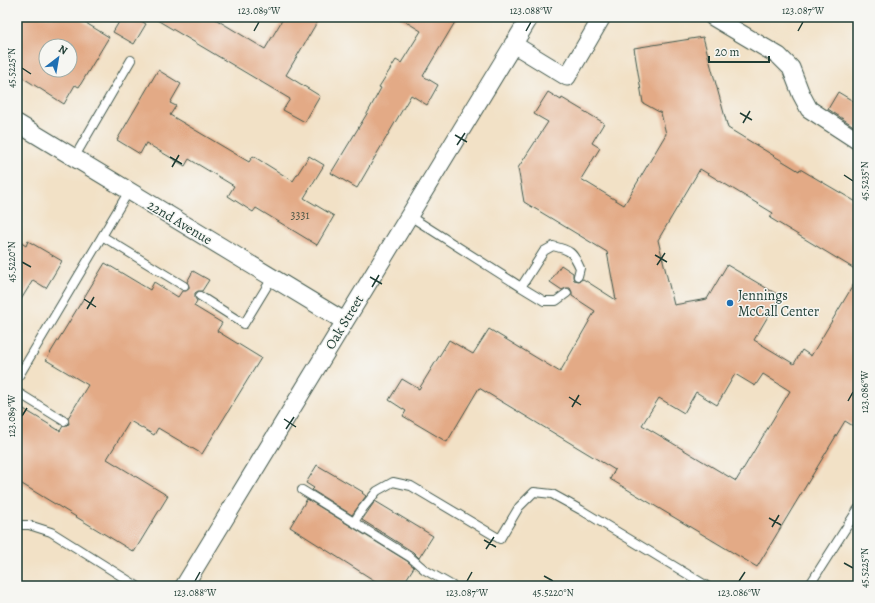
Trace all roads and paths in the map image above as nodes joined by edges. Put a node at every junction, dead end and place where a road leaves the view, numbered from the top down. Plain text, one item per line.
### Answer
1 (530, 17) edge
2 (602, 17) edge
3 (713, 17) edge
4 (514, 44) junction
5 (131, 60) dead end
6 (17, 123) edge
7 (858, 140) edge
8 (74, 158) junction
9 (129, 191) junction
10 (408, 215) junction
11 (102, 236) junction
12 (578, 276) dead end
13 (272, 278) junction
14 (184, 286) dead end
15 (521, 287) junction
16 (567, 293) dead end
17 (200, 296) dead end
18 (344, 321) junction
19 (17, 379) edge
20 (17, 392) edge
21 (64, 421) dead end
22 (302, 490) dead end
23 (858, 509) edge
24 (354, 522) junction
25 (17, 525) edge
26 (138, 586) edge
27 (184, 586) edge
28 (453, 586) edge
29 (707, 586) edge
30 (809, 586) edge

1 - 4 street, Oak Street
2 - 4 street
3 - 7 street
4 - 10 street, Oak Street
5 - 8 lane
6 - 8 street, 22nd Avenue
8 - 9 street, 22nd Avenue
9 - 11 lane
9 - 13 street, 22nd Avenue
10 - 15 lane
10 - 18 street, Oak Street
11 - 14 lane
11 - 19 lane
12 - 15 lane
13 - 17 lane
13 - 18 street, 22nd Avenue
15 - 16 lane
18 - 27 street, Oak Street
20 - 21 lane
22 - 24 lane
23 - 30 lane
24 - 28 lane
24 - 29 lane
25 - 26 lane

